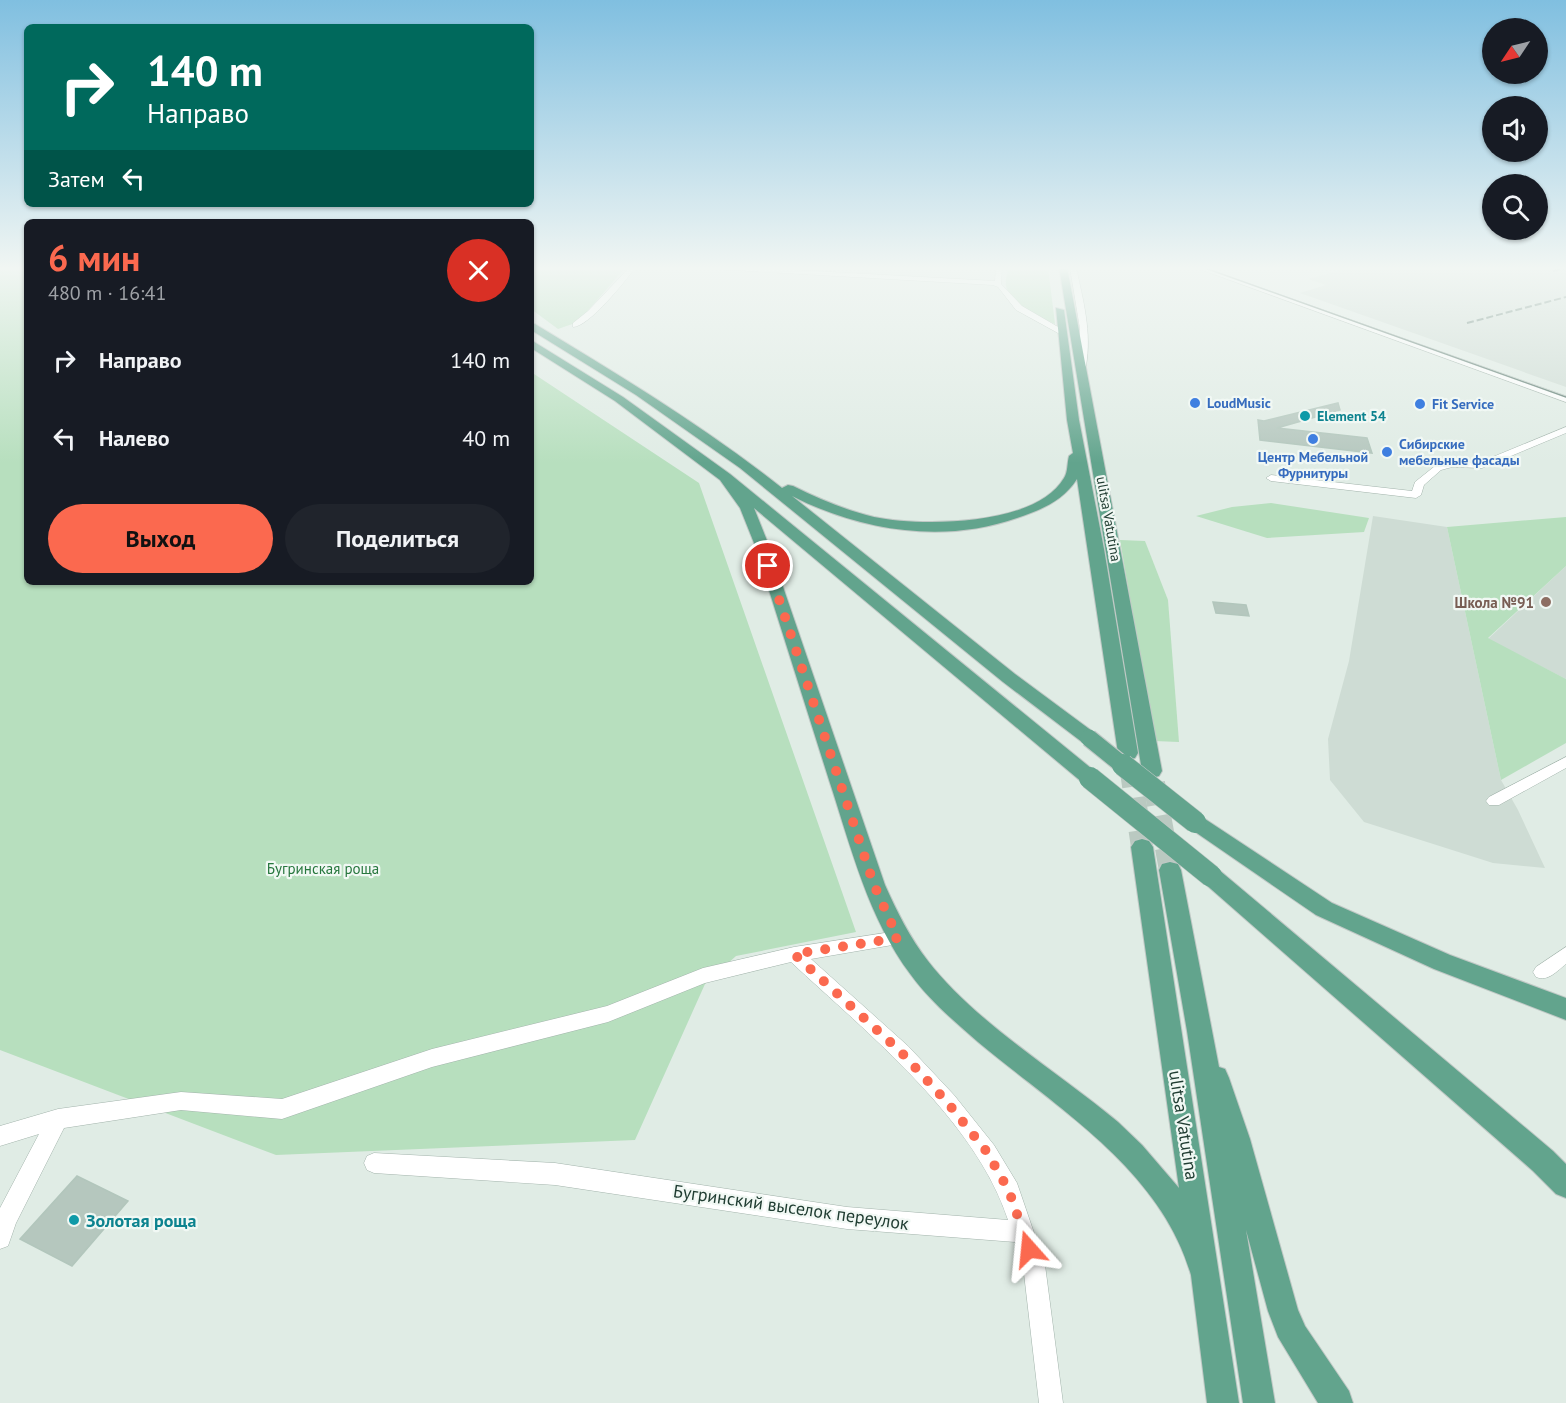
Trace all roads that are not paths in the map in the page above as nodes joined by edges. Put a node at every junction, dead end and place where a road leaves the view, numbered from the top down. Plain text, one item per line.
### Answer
1 (542, 332) edge
2 (1061, 332) edge
3 (1071, 332) edge
4 (1084, 332) edge
5 (1384, 332) edge
6 (1399, 332) edge
7 (534, 345) edge
8 (1082, 366) junction
9 (1566, 392) edge
10 (1566, 399) edge
11 (1566, 430) edge
12 (1078, 441) junction
13 (745, 465) junction
14 (725, 477) junction
15 (1272, 478) dead end
16 (1128, 753) tunnel mouth
17 (1566, 762) edge
18 (1152, 771) tunnel mouth
19 (1494, 801) dead end
20 (1142, 848) tunnel mouth
21 (1170, 870) tunnel mouth
22 (898, 938) junction
23 (794, 954) junction
24 (1566, 954) edge
25 (1542, 972) dead end
26 (1566, 1009) edge
27 (1200, 1031) junction
28 (58, 1119) junction
29 (0, 1136) edge
30 (374, 1163) dead end
31 (1566, 1184) edge
32 (1024, 1232) junction
33 (0, 1238) edge
34 (1206, 1275) junction
35 (1051, 1403) edge
36 (1222, 1403) edge
37 (1259, 1403) edge
38 (1337, 1403) edge

1 - 13 main road
2 - 12 main road, ulitsa Vatutina
3 - 8 main road, ulitsa Vatutina
4 - 8 street
5 - 10 street
6 - 9 street
7 - 14 main road
8 - 18 main road, ulitsa Vatutina
11 - 15 street
12 - 13 main road
12 - 16 main road, ulitsa Vatutina
13 - 26 main road, bridge
14 - 22 main road
14 - 31 main road, bridge
17 - 19 street
20 - 34 main road, ulitsa Vatutina
21 - 27 main road, ulitsa Vatutina
22 - 23 street
22 - 34 main road
23 - 28 street
23 - 32 street
24 - 25 street
27 - 37 main road, ulitsa Vatutina
27 - 38 main road
28 - 29 street
28 - 33 street
30 - 32 street, Бугринский выселок переулок
32 - 35 street
34 - 36 main road, ulitsa Vatutina

